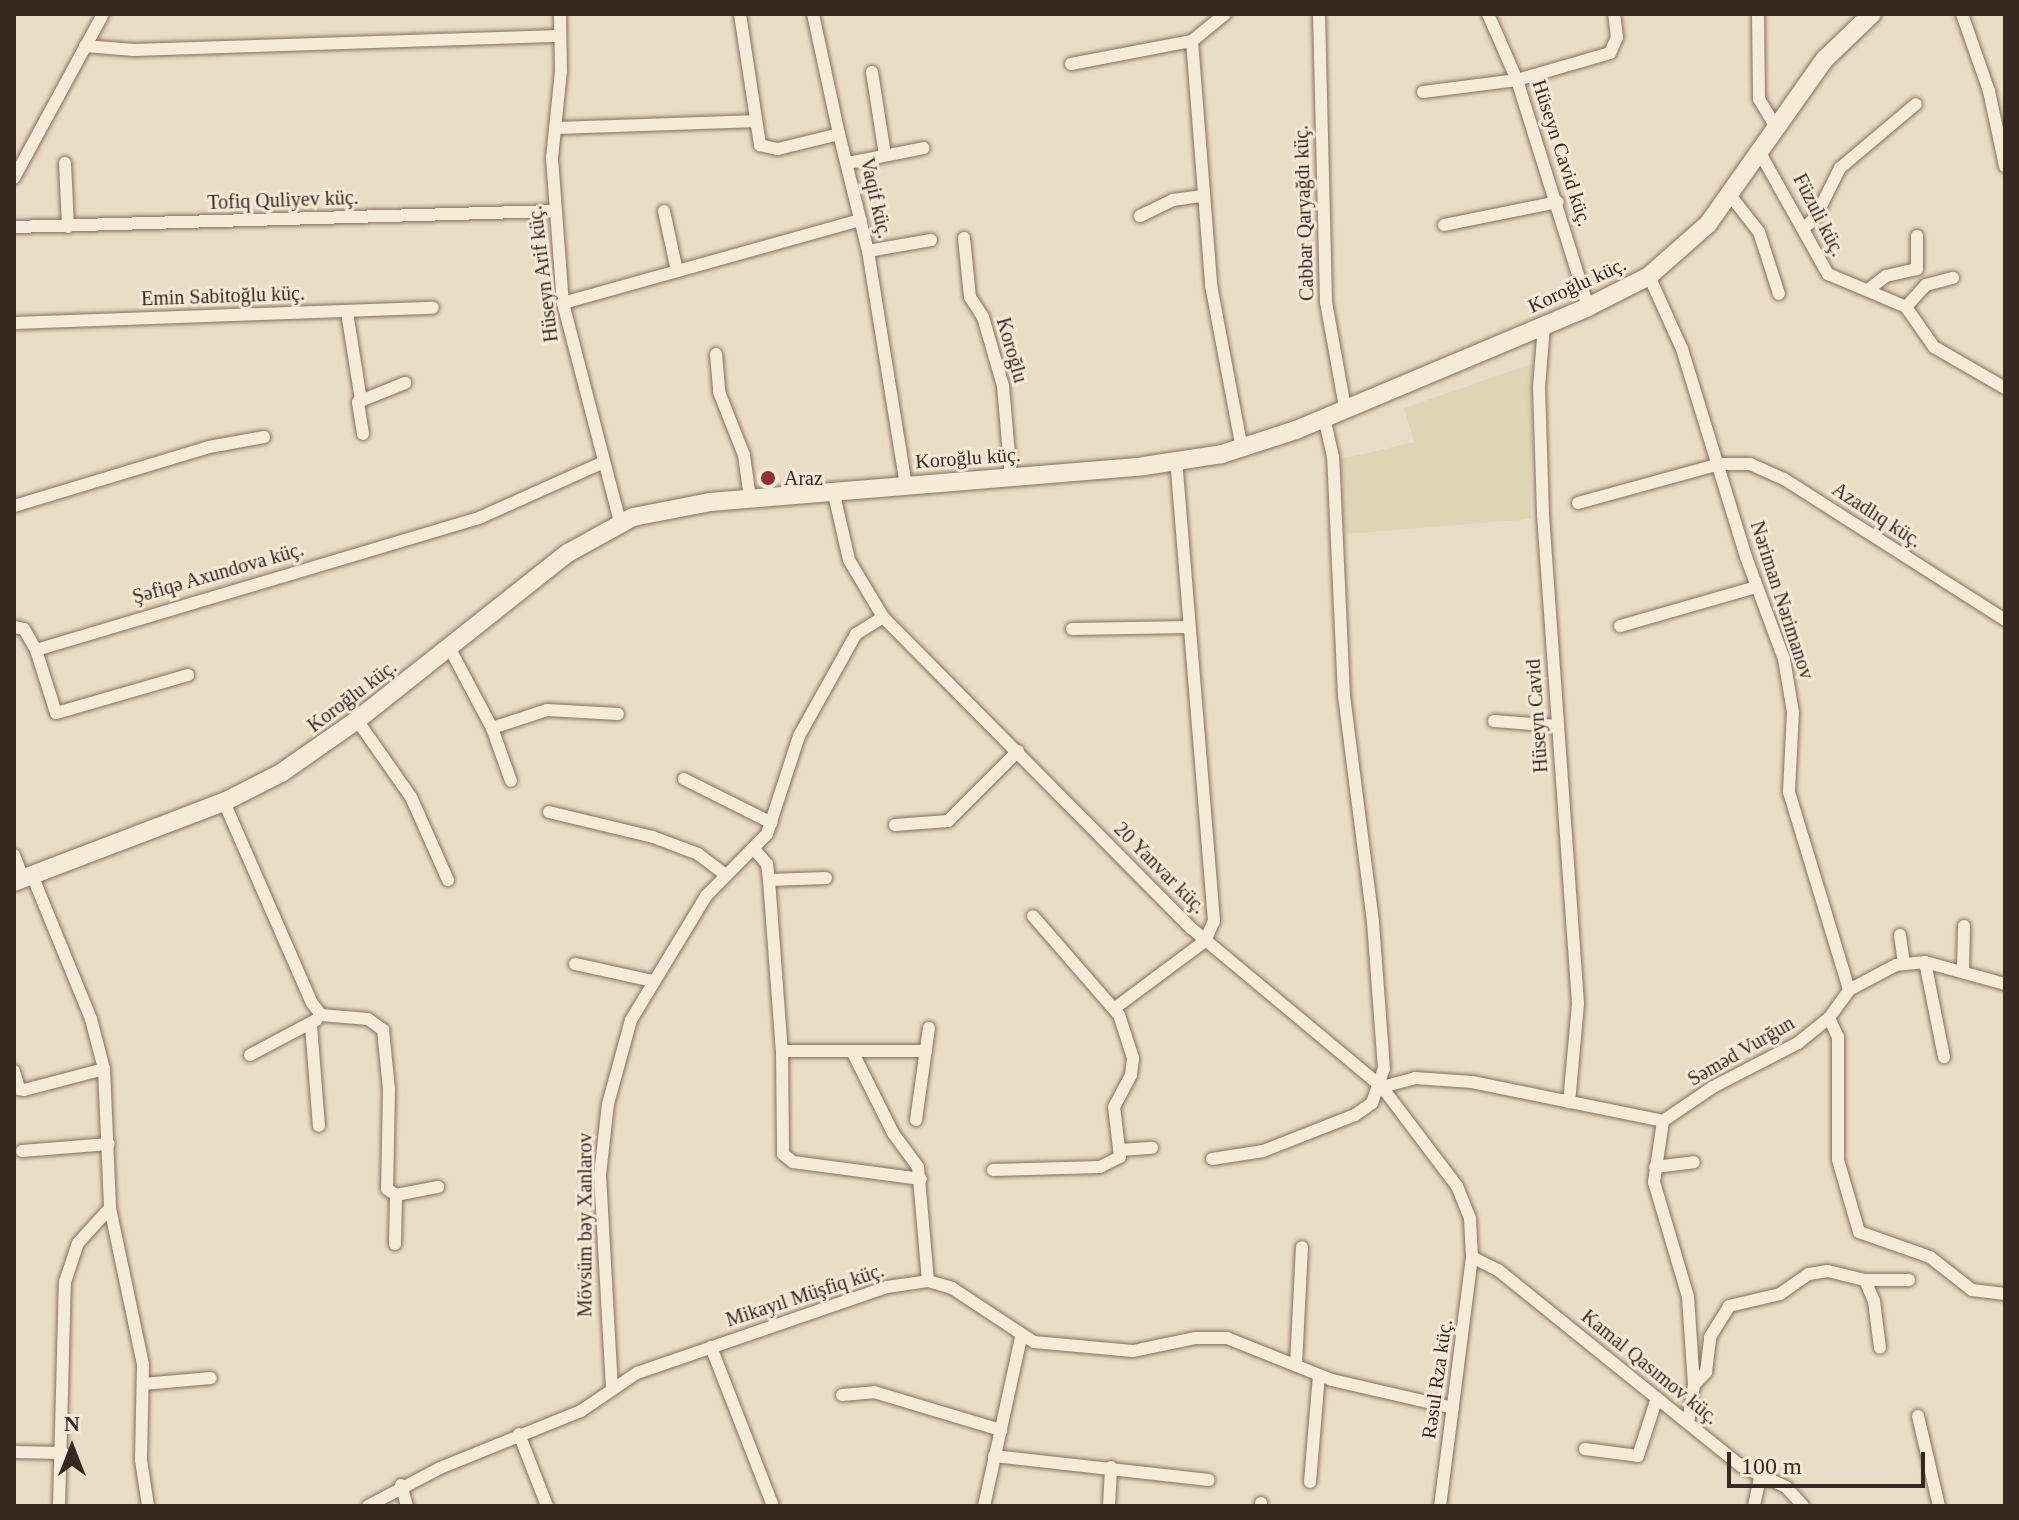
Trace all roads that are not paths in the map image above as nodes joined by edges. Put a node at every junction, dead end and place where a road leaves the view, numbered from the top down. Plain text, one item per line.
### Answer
1 (103, 14) edge
2 (560, 14) edge
3 (740, 14) edge
4 (813, 14) edge
5 (1225, 14) edge
6 (1319, 14) edge
7 (1488, 14) edge
8 (1614, 14) edge
9 (1758, 14) edge
10 (1872, 14) edge
11 (1962, 14) edge
12 (560, 36) junction
13 (1192, 41) junction
14 (85, 46) junction
15 (1071, 64) dead end
16 (872, 72) dead end
17 (1517, 80) junction
18 (1423, 92) dead end
19 (1916, 104) dead end
20 (753, 121) junction
21 (555, 128) junction
22 (1777, 129) junction
23 (839, 134) junction
24 (924, 148) dead end
25 (1760, 153) junction
26 (885, 155) junction
27 (65, 163) dead end
28 (848, 163) junction
29 (2005, 166) edge
30 (14, 178) edge
31 (1730, 195) junction
32 (1201, 196) junction
33 (1558, 202) junction
34 (554, 211) junction
35 (664, 211) dead end
36 (1140, 216) dead end
37 (861, 220) junction
38 (1444, 225) dead end
39 (14, 227) edge
40 (68, 227) junction
41 (1803, 229) junction
42 (1917, 236) dead end
43 (964, 238) dead end
44 (931, 240) dead end
45 (868, 251) junction
46 (677, 271) junction
47 (1649, 276) junction
48 (1953, 278) dead end
49 (1868, 290) junction
50 (1779, 294) dead end
51 (563, 303) junction
52 (1588, 307) junction
53 (1906, 307) junction
54 (433, 308) dead end
55 (347, 312) junction
56 (14, 323) edge
57 (1544, 326) junction
58 (716, 354) dead end
59 (405, 383) dead end
60 (2005, 388) edge
61 (361, 400) junction
62 (1345, 408) junction
63 (1324, 417) junction
64 (363, 434) dead end
65 (264, 437) dead end
66 (1242, 449) junction
67 (1176, 462) junction
68 (602, 463) junction
69 (1720, 464) junction
70 (1011, 478) junction
71 (906, 485) junction
72 (833, 490) junction
73 (750, 498) junction
74 (1578, 503) dead end
75 (14, 506) edge
76 (620, 522) junction
77 (1756, 587) junction
78 (883, 617) junction
79 (2005, 620) edge
80 (1620, 626) dead end
81 (14, 627) edge
82 (1189, 627) junction
83 (1072, 629) dead end
84 (450, 649) junction
85 (36, 650) junction
86 (188, 675) dead end
87 (618, 714) dead end
88 (357, 720) junction
89 (1494, 721) dead end
90 (1558, 726) junction
91 (492, 728) junction
92 (1018, 751) junction
93 (684, 779) dead end
94 (511, 781) dead end
95 (224, 802) junction
96 (549, 812) dead end
97 (772, 823) junction
98 (895, 825) dead end
99 (754, 849) junction
100 (14, 855) edge
101 (725, 874) junction
102 (826, 878) dead end
103 (23, 879) edge
104 (448, 880) dead end
105 (769, 880) junction
106 (1033, 916) dead end
107 (1964, 926) dead end
108 (1900, 935) dead end
109 (1205, 941) junction
110 (1904, 962) junction
111 (1925, 962) junction
112 (575, 964) dead end
113 (1963, 970) junction
114 (653, 981) junction
115 (2005, 984) edge
116 (1849, 990) junction
117 (1115, 1008) junction
118 (321, 1015) junction
119 (1829, 1018) junction
120 (311, 1025) junction
121 (929, 1028) dead end
122 (782, 1051) junction
123 (926, 1051) junction
124 (853, 1053) junction
125 (250, 1055) dead end
126 (1944, 1057) dead end
127 (104, 1069) junction
128 (14, 1071) edge
129 (1382, 1087) junction
130 (1569, 1103) junction
131 (916, 1120) dead end
132 (1663, 1121) junction
133 (319, 1126) dead end
134 (109, 1144) junction
135 (1152, 1148) dead end
136 (1120, 1150) junction
137 (22, 1151) dead end
138 (1212, 1159) dead end
139 (1694, 1162) dead end
140 (1655, 1167) junction
141 (993, 1170) dead end
142 (921, 1179) junction
143 (438, 1187) dead end
144 (396, 1195) junction
145 (110, 1208) junction
146 (395, 1244) dead end
147 (1302, 1247) dead end
148 (1472, 1257) junction
149 (1865, 1280) junction
150 (1909, 1280) dead end
151 (928, 1281) junction
152 (2005, 1294) edge
153 (1710, 1337) junction
154 (1021, 1338) junction
155 (1693, 1338) junction
156 (711, 1347) junction
157 (1880, 1348) dead end
158 (1296, 1365) junction
159 (1319, 1375) junction
160 (211, 1378) dead end
161 (143, 1384) junction
162 (1694, 1385) junction
163 (612, 1389) junction
164 (842, 1395) dead end
165 (1657, 1398) junction
166 (1453, 1408) junction
167 (1918, 1416) dead end
168 (1688, 1422) junction
169 (1001, 1430) junction
170 (519, 1434) junction
171 (1585, 1449) dead end
172 (14, 1452) edge
173 (63, 1453) junction
174 (994, 1456) junction
175 (1111, 1467) junction
176 (1760, 1477) junction
177 (1209, 1480) dead end
178 (1310, 1482) dead end
179 (401, 1485) junction
180 (59, 1506) edge
181 (148, 1506) edge
182 (368, 1506) edge
183 (407, 1506) edge
184 (547, 1506) edge
185 (773, 1506) edge
186 (984, 1506) edge
187 (1109, 1506) edge
188 (1440, 1506) edge
189 (1754, 1506) edge
190 (1803, 1506) edge
191 (1939, 1506) edge

1 - 14 street
2 - 12 street, Hüseyn Arif küç.
3 - 20 street
4 - 23 street, Vaqif küç.
5 - 13 street
6 - 62 street, Cabbar Qaryağdı küç.
7 - 17 street, Hüseyn Cavid küç.
8 - 17 street
9 - 22 street
10 - 22 street, Koroğlu küç.
11 - 29 street
12 - 14 street
12 - 21 street, Hüseyn Arif küç.
13 - 15 street
13 - 32 street
14 - 30 street
16 - 26 street
17 - 18 street
17 - 33 street, Hüseyn Cavid küç.
19 - 41 street
20 - 21 street
20 - 23 street
21 - 34 street, Hüseyn Arif küç.
22 - 25 street, Koroğlu küç.
23 - 28 street, Vaqif küç.
24 - 26 street
25 - 31 street, Koroğlu küç.
25 - 41 street, Füzuli küç.
26 - 28 street
27 - 40 street
28 - 37 street, Vaqif küç.
31 - 47 street, Koroğlu küç.
31 - 50 street
32 - 36 street
32 - 66 street
33 - 38 street
33 - 52 street, Hüseyn Cavid küç.
34 - 40 street, Tofiq Quliyev küç.
34 - 51 street, Hüseyn Arif küç.
35 - 46 street
37 - 45 street, Vaqif küç.
37 - 46 street
39 - 40 street, Tofiq Quliyev küç.
41 - 49 street, Füzuli küç.
42 - 49 street
43 - 70 street, Koroğlu
44 - 45 street
45 - 71 street, Vaqif küç.
46 - 51 street
47 - 52 street, Koroğlu küç.
47 - 69 street, Nəriman Nərimanov
48 - 53 street
49 - 53 street, Füzuli küç.
51 - 68 street, Hüseyn Arif küç.
52 - 57 street, Koroğlu küç.
53 - 60 street
54 - 55 street, Emin Sabitoğlu küç.
55 - 56 street, Emin Sabitoğlu küç.
55 - 61 street
57 - 62 street, Koroğlu küç.
57 - 90 street, Hüseyn Cavid
58 - 73 street
59 - 61 street
61 - 64 street
62 - 63 street, Koroğlu küç.
63 - 66 street, Koroğlu küç.
63 - 129 street
65 - 75 street
66 - 67 street, Koroğlu küç.
67 - 70 street, Koroğlu küç.
67 - 82 street
68 - 76 street, Hüseyn Arif küç.
68 - 85 street, Şəfiqə Axundova küç.
69 - 74 street
69 - 77 street, Nəriman Nərimanov
69 - 79 street, Azadlıq küç.
70 - 71 street, Koroğlu küç.
71 - 72 street, Koroğlu küç.
72 - 73 street, Koroğlu küç.
72 - 78 street, 20 Yanvar küç.
73 - 76 street, Koroğlu küç.
76 - 84 street, Koroğlu küç.
77 - 80 street
77 - 116 street, Nəriman Nərimanov
78 - 92 street, 20 Yanvar küç.
78 - 97 street, Mövsüm bəy Xanlarov
81 - 85 street
82 - 83 street
82 - 109 street
84 - 88 street, Koroğlu küç.
84 - 91 street
85 - 86 street
87 - 91 street
88 - 95 street, Koroğlu küç.
88 - 104 street
89 - 90 street
90 - 130 street, Hüseyn Cavid
91 - 94 street
92 - 98 street
92 - 109 street, 20 Yanvar küç.
93 - 97 street
95 - 103 street, Koroğlu küç.
95 - 118 street
96 - 101 street
97 - 99 street, Mövsüm bəy Xanlarov
99 - 101 street, Mövsüm bəy Xanlarov
99 - 105 street
100 - 103 street
101 - 114 street, Mövsüm bəy Xanlarov
102 - 105 street
103 - 127 street
105 - 122 street
106 - 117 street
107 - 113 street
108 - 110 street
109 - 117 street
109 - 129 street, 20 Yanvar küç.
110 - 111 street, Səməd Vurğun
110 - 116 street, Səməd Vurğun
111 - 113 street, Səməd Vurğun
111 - 126 street
112 - 114 street
113 - 115 street, Səməd Vurğun
114 - 163 street, Mövsüm bəy Xanlarov
116 - 119 street, Səməd Vurğun
117 - 136 street
118 - 120 street
118 - 144 street
119 - 132 street, Səməd Vurğun
119 - 152 street
120 - 125 street
120 - 133 street
121 - 123 street
122 - 124 street
122 - 142 street
123 - 124 street
123 - 131 street
124 - 142 street
127 - 128 street
127 - 134 street
129 - 130 street
129 - 138 street
129 - 148 street, 20 Yanvar küç.
130 - 132 street
132 - 140 street
134 - 137 street
134 - 145 street
135 - 136 street
136 - 141 street
139 - 140 street
140 - 155 street
142 - 151 street
143 - 144 street
144 - 146 street
145 - 161 street
145 - 173 street
147 - 158 street
148 - 165 street, Kamal Qasımov küç.
148 - 166 street, Rəsul Rza küç.
149 - 150 street
149 - 153 street
149 - 157 street
151 - 154 street
151 - 156 street, Mikayıl Müşfiq küç.
153 - 155 street
153 - 162 street
154 - 158 street
154 - 169 street
155 - 162 street
156 - 163 street, Mikayıl Müşfiq küç.
156 - 185 street
158 - 159 street
159 - 166 street
159 - 178 street
160 - 161 street
161 - 181 street
162 - 168 street
163 - 170 street, Mikayıl Müşfiq küç.
164 - 169 street
165 - 168 street, Kamal Qasımov küç.
165 - 171 street
166 - 188 street, Rəsul Rza küç.
167 - 191 street
168 - 176 street, Kamal Qasımov küç.
169 - 174 street
170 - 179 street, Mikayıl Müşfiq küç.
170 - 184 street
172 - 173 street
173 - 180 street
174 - 175 street
174 - 186 street
175 - 177 street
175 - 187 street
176 - 189 street
176 - 190 street, Kamal Qasımov küç.
179 - 182 street, Mikayıl Müşfiq küç.
179 - 183 street

